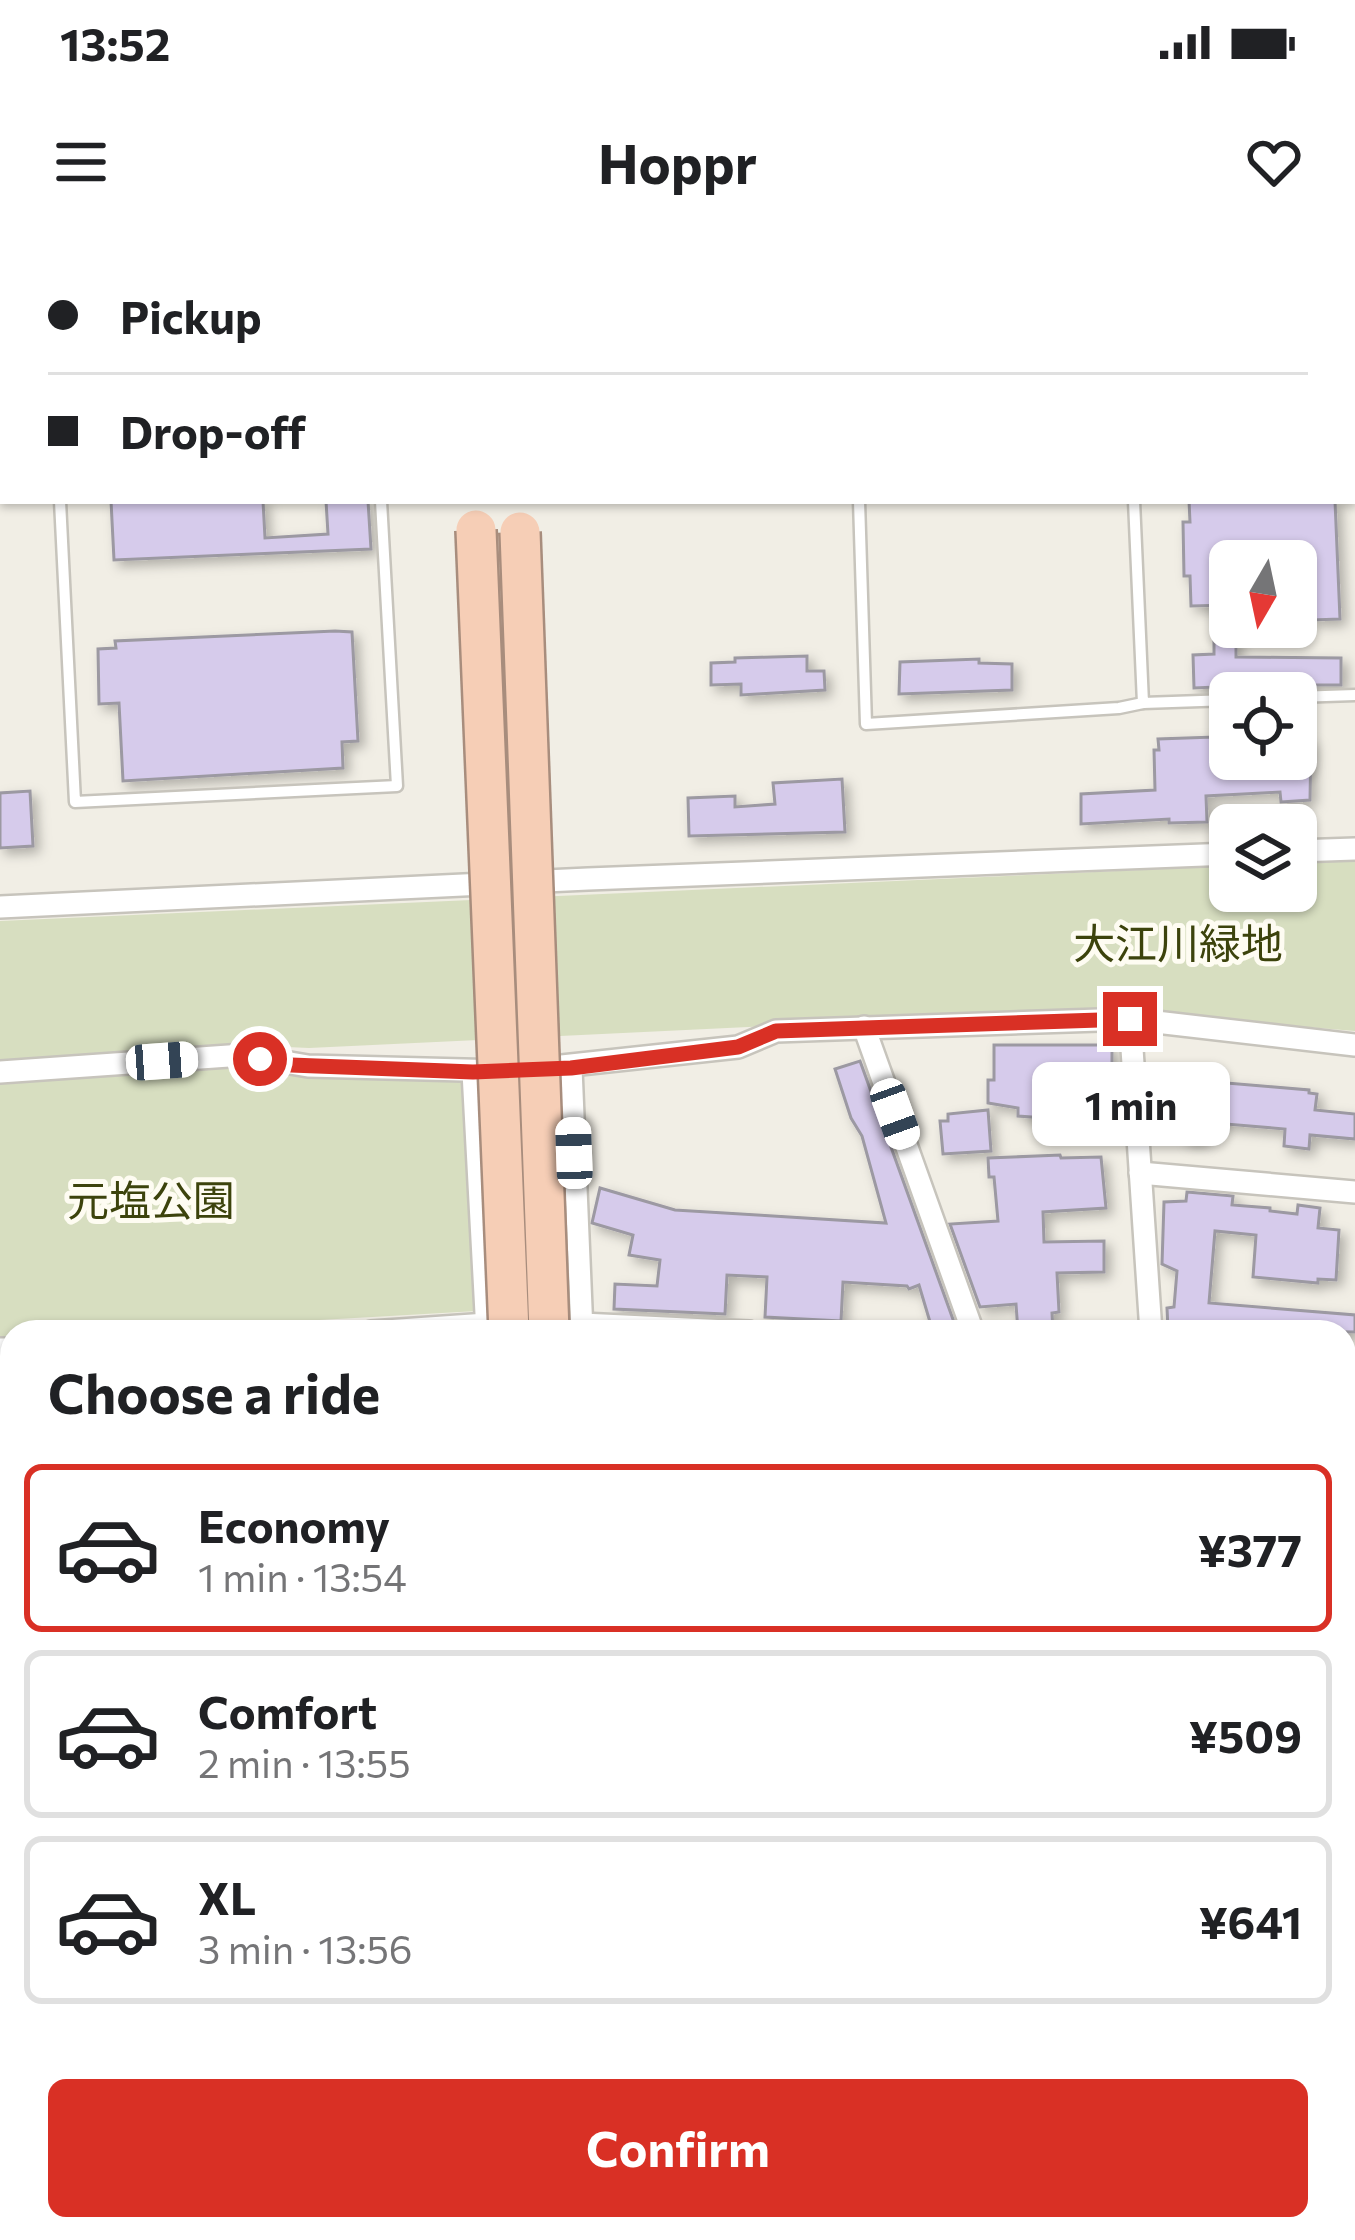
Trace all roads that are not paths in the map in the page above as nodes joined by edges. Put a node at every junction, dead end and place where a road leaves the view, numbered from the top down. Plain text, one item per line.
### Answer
1 (60, 504) edge
2 (381, 504) edge
3 (859, 504) edge
4 (1134, 504) edge
5 (475, 516) edge
6 (519, 517) edge
7 (1355, 695) edge
8 (1317, 696) edge
9 (1209, 701) edge
10 (1143, 703) junction
11 (1355, 849) edge
12 (1317, 850) edge
13 (1209, 855) edge
14 (0, 908) edge
15 (1130, 1019) junction
16 (864, 1027) junction
17 (1355, 1045) edge
18 (571, 1068) junction
19 (0, 1072) edge
20 (473, 1072) junction
21 (1140, 1174) junction
22 (1355, 1192) edge
23 (493, 1320) edge
24 (494, 1320) edge
25 (570, 1320) edge
26 (571, 1320) edge
27 (969, 1320) edge
28 (1150, 1320) edge

1 - 2 lane
3 - 10 lane
4 - 10 lane
5 - 24 highway, bridge
6 - 25 highway, bridge
7 - 8 lane
9 - 10 lane
11 - 12 street
13 - 14 street
15 - 16 street
15 - 17 street
15 - 21 street
16 - 18 street
16 - 27 street
18 - 20 street
18 - 26 street
19 - 20 street
20 - 23 street
21 - 22 street
21 - 28 street

